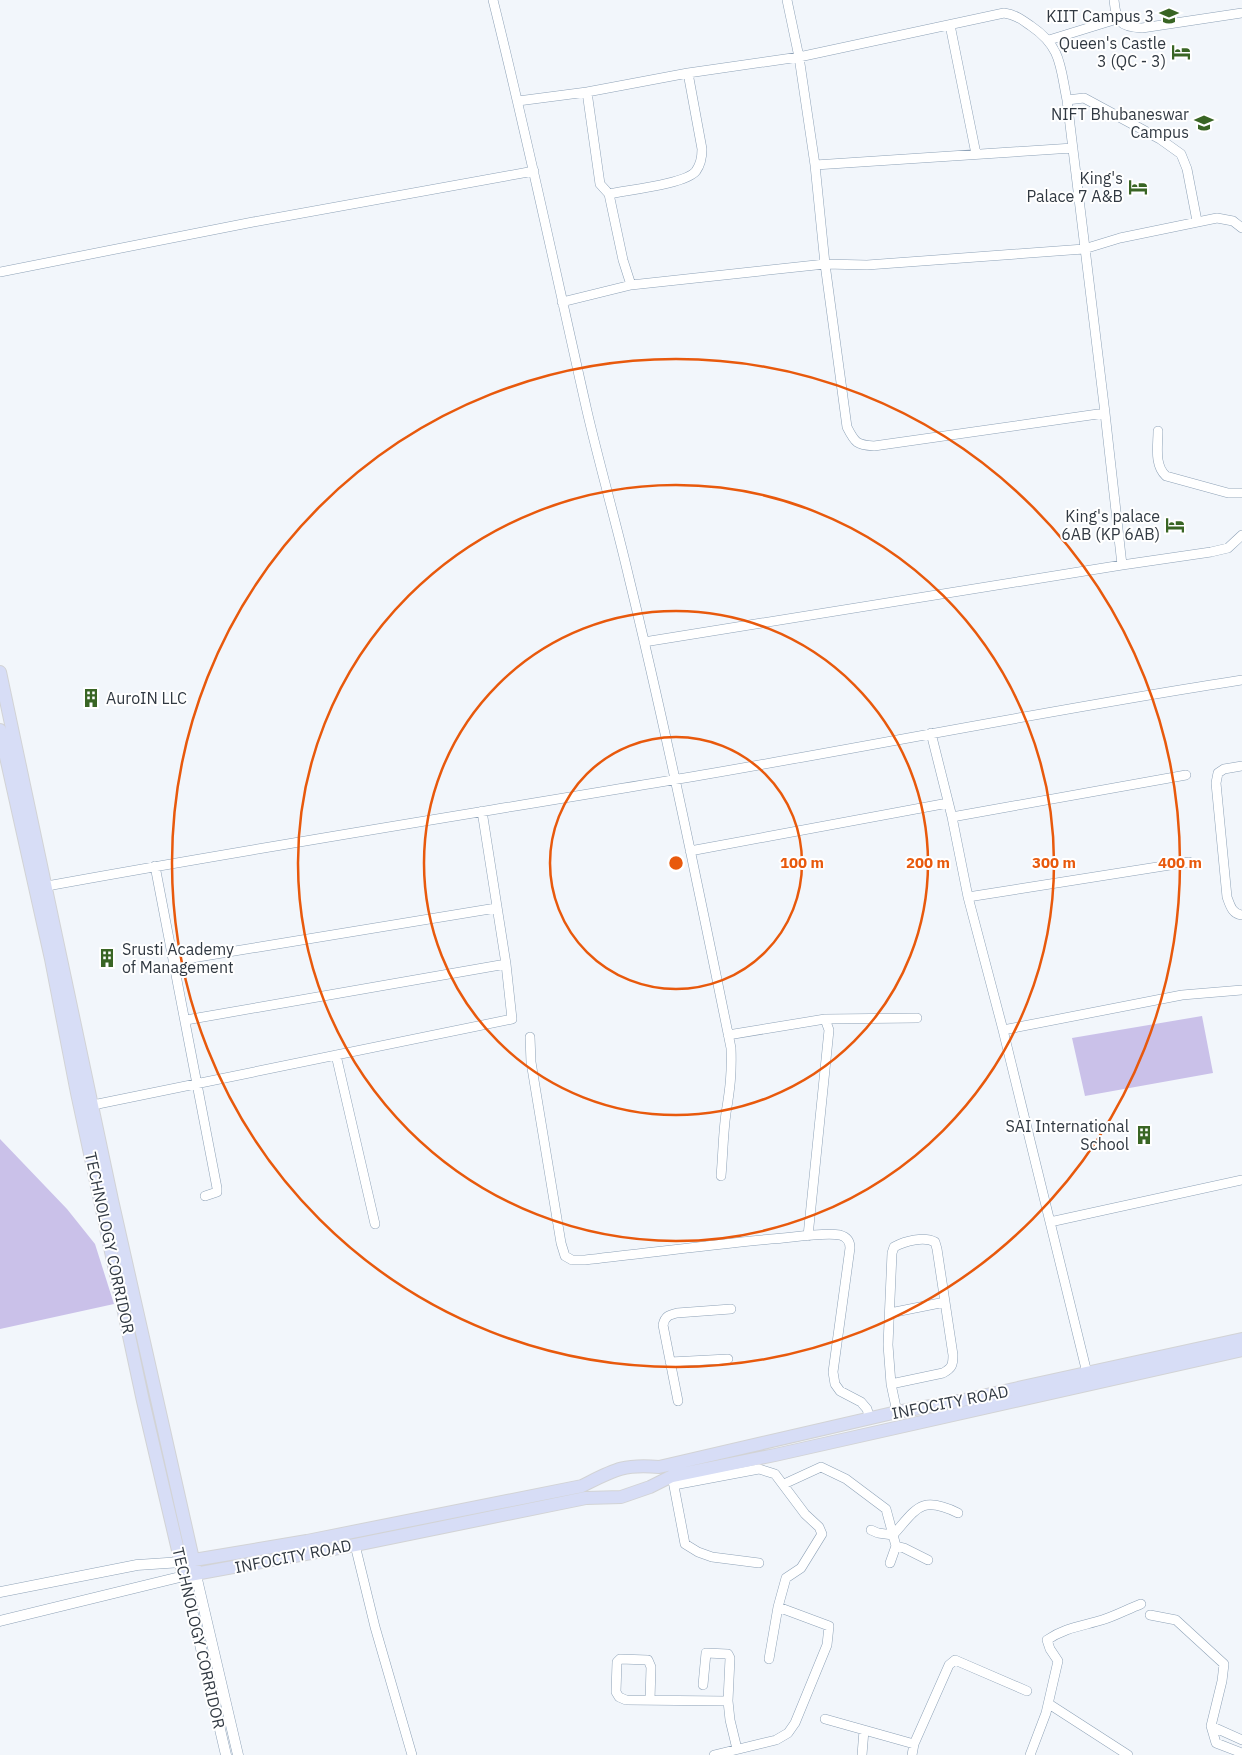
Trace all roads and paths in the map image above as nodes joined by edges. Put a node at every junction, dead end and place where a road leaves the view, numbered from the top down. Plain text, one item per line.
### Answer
1 (493, 0) edge
2 (788, 0) edge
3 (1114, 0) edge
4 (1242, 13) edge
5 (1117, 19) junction
6 (950, 25) junction
7 (1049, 40) junction
8 (799, 57) junction
9 (688, 73) junction
10 (587, 92) junction
11 (518, 100) junction
12 (1067, 100) junction
13 (1073, 148) junction
14 (976, 154) junction
15 (816, 165) junction
16 (534, 171) junction
17 (609, 194) junction
18 (1197, 221) junction
19 (1242, 228) edge
20 (1084, 249) junction
21 (825, 264) junction
22 (0, 272) edge
23 (631, 285) junction
24 (562, 302) junction
25 (1105, 413) junction
26 (1158, 431) dead end
27 (1242, 493) edge
28 (1242, 535) edge
29 (1122, 565) junction
30 (644, 642) junction
31 (0, 672) edge
32 (1242, 680) edge
33 (0, 730) edge
34 (931, 733) junction
35 (1242, 766) edge
36 (1186, 775) dead end
37 (675, 779) junction
38 (948, 803) junction
39 (482, 811) junction
40 (952, 817) junction
41 (690, 851) junction
42 (1189, 862) dead end
43 (155, 866) junction
44 (47, 886) junction
45 (968, 897) junction
46 (496, 908) junction
47 (1242, 915) edge
48 (174, 961) junction
49 (506, 964) junction
50 (1242, 990) edge
51 (917, 1018) dead end
52 (825, 1019) junction
53 (186, 1020) junction
54 (1003, 1030) junction
55 (728, 1035) junction
56 (530, 1037) dead end
57 (336, 1055) junction
58 (77, 1063) junction
59 (196, 1084) junction
60 (93, 1105) junction
61 (721, 1176) dead end
62 (1242, 1180) edge
63 (205, 1196) dead end
64 (1050, 1222) junction
65 (375, 1224) dead end
66 (808, 1236) junction
67 (945, 1302) junction
68 (731, 1309) dead end
69 (890, 1313) junction
70 (1242, 1339) edge
71 (1242, 1350) edge
72 (728, 1359) dead end
73 (670, 1362) junction
74 (1087, 1373) junction
75 (891, 1384) junction
76 (1017, 1395) junction
77 (678, 1401) dead end
78 (897, 1412) junction
79 (870, 1419) junction
80 (667, 1477) junction
81 (784, 1484) junction
82 (584, 1492) junction
83 (958, 1513) dead end
84 (871, 1530) dead end
85 (893, 1535) junction
86 (355, 1545) junction
87 (896, 1546) junction
88 (928, 1560) dead end
89 (188, 1562) junction
90 (890, 1562) dead end
91 (759, 1563) dead end
92 (190, 1575) junction
93 (0, 1592) edge
94 (1142, 1604) dead end
95 (778, 1607) junction
96 (1150, 1615) dead end
97 (0, 1621) edge
98 (769, 1659) dead end
99 (703, 1685) dead end
100 (1027, 1691) dead end
101 (650, 1700) junction
102 (728, 1701) junction
103 (1049, 1704) junction
104 (825, 1719) dead end
105 (1211, 1726) junction
106 (864, 1730) junction
107 (1242, 1740) edge
108 (914, 1744) junction
109 (737, 1749) junction
110 (1115, 1752) edge
111 (1242, 1753) edge
112 (226, 1755) edge
113 (238, 1755) edge
114 (412, 1755) edge
115 (714, 1755) edge
116 (862, 1755) edge
117 (912, 1755) edge
118 (1030, 1755) edge
119 (1128, 1755) edge

1 - 11 street
2 - 8 street
3 - 5 street
4 - 5 street
5 - 7 street
6 - 7 street
6 - 8 street
6 - 14 street
7 - 12 street
8 - 9 street
8 - 15 street
9 - 10 street
9 - 17 street
10 - 11 street
10 - 17 street
11 - 16 street
12 - 13 street
12 - 18 street
13 - 14 street
13 - 20 street
14 - 15 street
15 - 21 street
16 - 22 street
16 - 24 street
17 - 23 street
18 - 19 street
18 - 20 street
20 - 21 street
20 - 25 street
21 - 23 street
21 - 25 street
23 - 24 street
24 - 30 street
25 - 29 street
26 - 27 street
28 - 29 street
29 - 30 street
30 - 37 street
31 - 44 main road
32 - 34 street
33 - 58 main road, TECHNOLOGY CORRIDOR
34 - 37 street
34 - 38 street
35 - 47 street
36 - 40 street
37 - 39 street
37 - 41 street
38 - 40 street
38 - 41 street
39 - 43 street
39 - 46 street
40 - 45 street
41 - 55 street
42 - 45 street
43 - 44 street
43 - 48 street
44 - 58 main road
45 - 54 street
46 - 48 street
46 - 49 street
48 - 53 street
49 - 53 street
49 - 57 street
50 - 54 street
51 - 52 street
52 - 55 street
52 - 66 street
53 - 59 street
54 - 64 street
55 - 61 street
56 - 66 street
57 - 59 street
57 - 65 street
58 - 60 main road
58 - 89 main road, TECHNOLOGY CORRIDOR
59 - 60 street
59 - 63 street
60 - 89 main road
62 - 64 street
64 - 74 street
66 - 79 street
67 - 69 street
67 - 69 street
67 - 75 street
68 - 73 street
69 - 75 street
70 - 74 main road, INFOCITY ROAD
71 - 76 main road, INFOCITY ROAD
72 - 73 street
73 - 77 street
74 - 76 main road, INFOCITY ROAD
75 - 78 street
76 - 78 main road, INFOCITY ROAD
76 - 80 main road, INFOCITY ROAD
78 - 79 main road, INFOCITY ROAD
79 - 80 main road, INFOCITY ROAD
80 - 81 street
80 - 82 main road, INFOCITY ROAD
80 - 82 main road, INFOCITY ROAD
80 - 91 street
81 - 85 street
81 - 95 street
82 - 86 main road, INFOCITY ROAD
82 - 89 main road, INFOCITY ROAD
83 - 85 street
84 - 85 street
85 - 87 street
86 - 92 main road, INFOCITY ROAD
86 - 114 street
87 - 88 street
87 - 90 street
89 - 92 main road
89 - 93 street, INFOCITY ROAD
92 - 97 street, INFOCITY ROAD
92 - 112 street, TECHNOLOGY CORRIDOR
92 - 113 street
94 - 103 street
95 - 98 street
95 - 109 street
96 - 105 street
99 - 102 street
100 - 108 street
101 - 101 street
101 - 102 street
102 - 109 street
103 - 110 street
103 - 118 street
104 - 106 street
105 - 107 street
105 - 111 street
106 - 108 street
106 - 116 street
108 - 117 street
109 - 115 street
110 - 119 street

